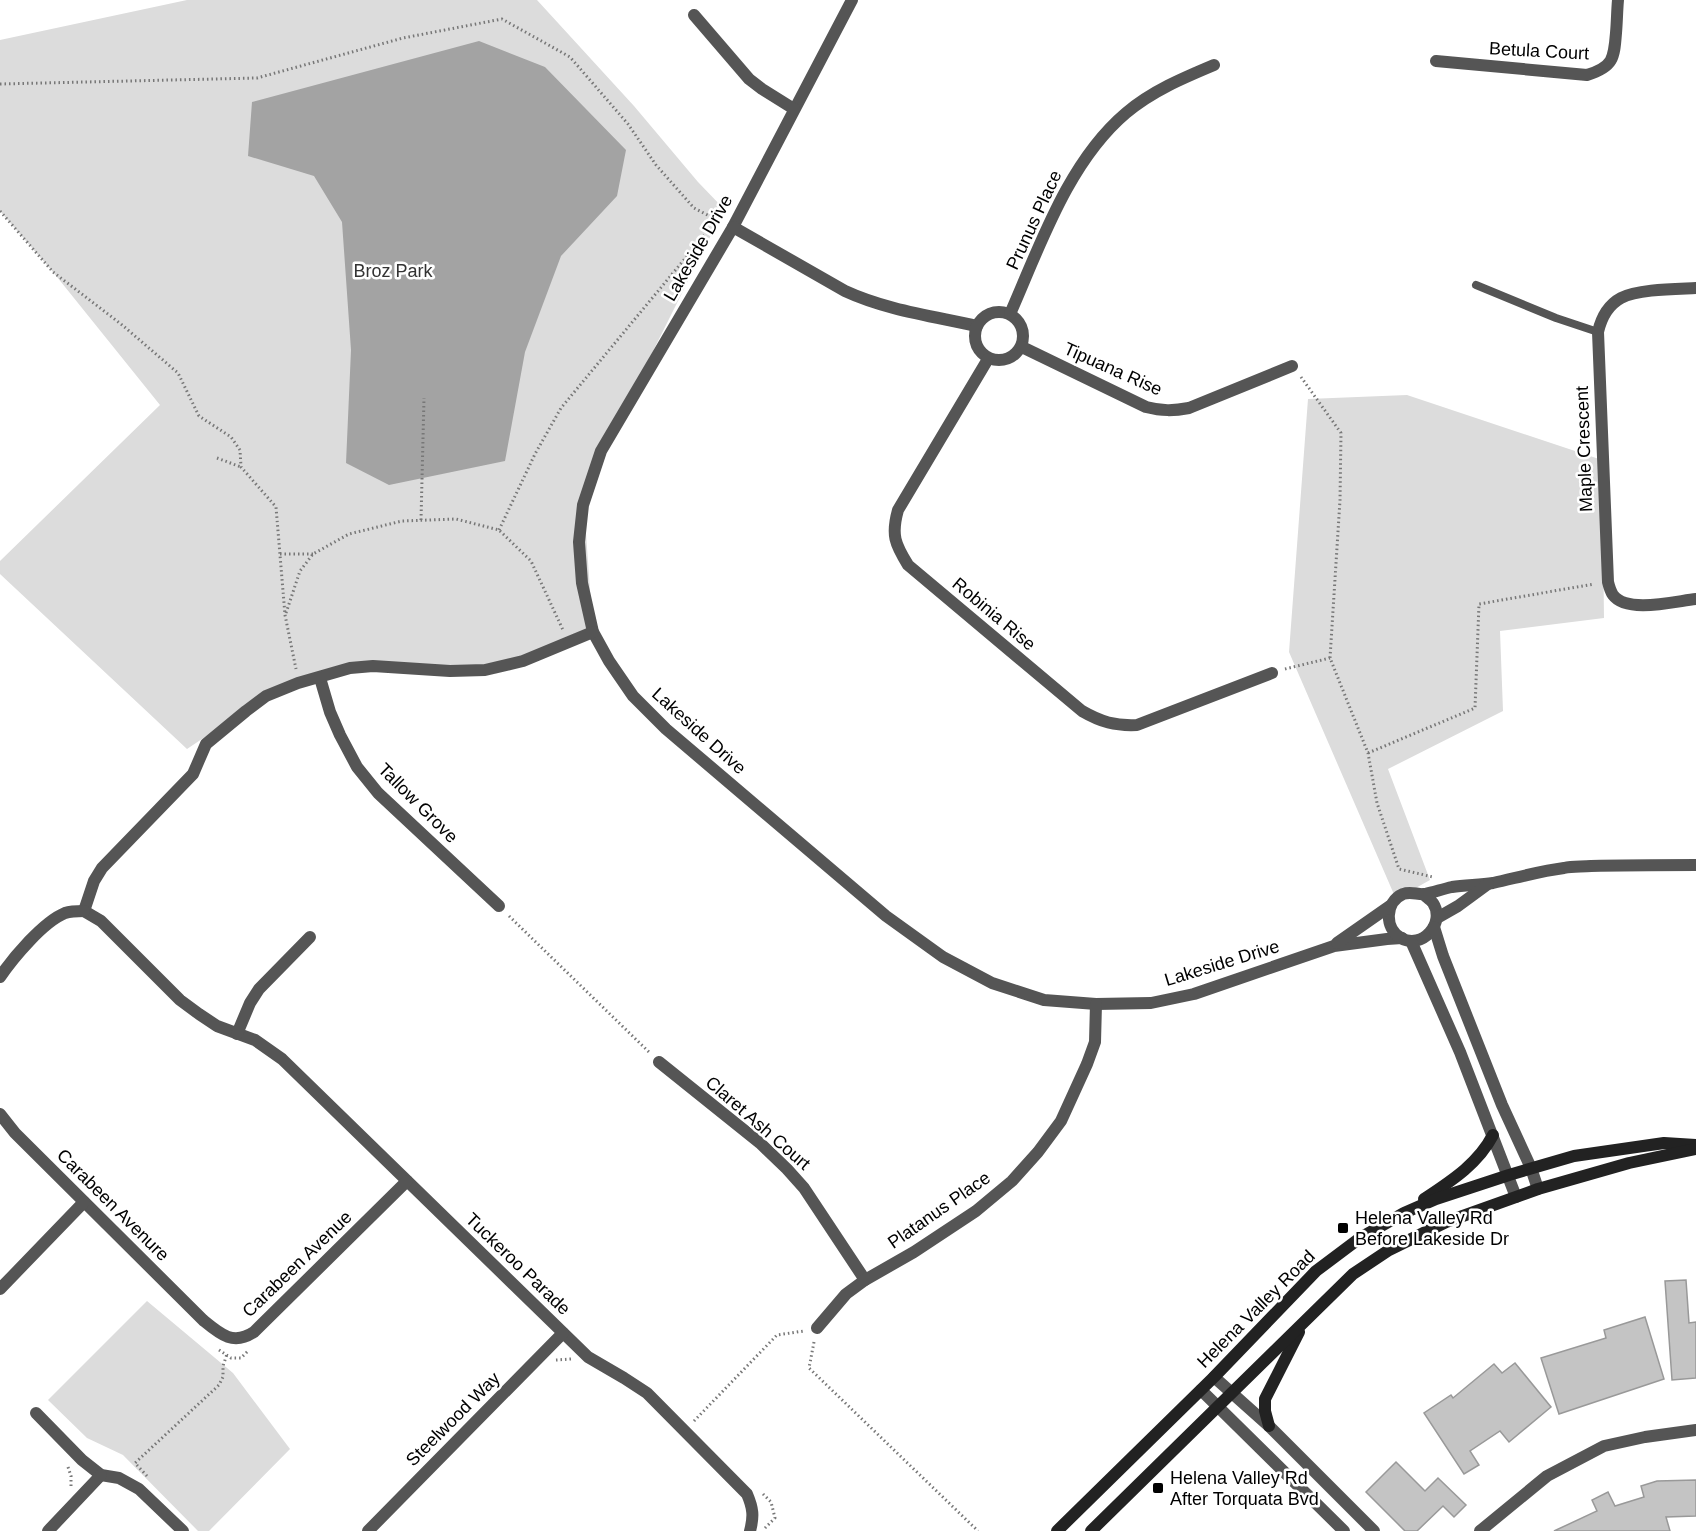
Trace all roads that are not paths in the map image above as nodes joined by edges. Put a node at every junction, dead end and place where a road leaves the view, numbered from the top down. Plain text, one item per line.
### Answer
1 (852, 0) edge
2 (1618, 0) edge
3 (694, 15) dead end
4 (1436, 61) dead end
5 (1214, 65) dead end
6 (794, 109) junction
7 (733, 227) junction
8 (1476, 285) dead end
9 (1696, 288) edge
10 (1010, 314) junction
11 (977, 326) junction
12 (1598, 332) junction
13 (1022, 347) junction
14 (988, 359) junction
15 (1292, 366) road end
16 (1696, 599) edge
17 (593, 632) junction
18 (1272, 672) road end
19 (320, 678) junction
20 (1696, 865) edge
21 (1489, 884) junction
22 (1423, 894) junction
23 (499, 906) road end
24 (1390, 906) junction
25 (84, 911) junction
26 (1436, 922) junction
27 (310, 937) dead end
28 (1406, 940) junction
29 (1334, 946) junction
30 (0, 977) edge
31 (1096, 1004) junction
32 (237, 1034) junction
33 (659, 1062) road end
34 (0, 1114) edge
35 (1493, 1135) junction
36 (1696, 1147) edge
37 (1531, 1168) junction
38 (1509, 1175) junction
39 (407, 1181) junction
40 (1538, 1189) junction
41 (1516, 1197) junction
42 (84, 1202) junction
43 (1404, 1213) junction
44 (866, 1280) junction
45 (0, 1289) edge
46 (203, 1320) joint
47 (1306, 1321) junction
48 (817, 1328) road end
49 (563, 1333) junction
50 (1214, 1377) junction
51 (1201, 1390) junction
52 (1232, 1393) junction
53 (1218, 1407) junction
54 (36, 1413) dead end
55 (1269, 1426) junction
56 (1696, 1430) edge
57 (101, 1475) junction
58 (1482, 1530) edge
59 (48, 1531) edge
60 (183, 1531) edge
61 (369, 1531) edge
62 (750, 1531) edge
63 (1057, 1531) edge
64 (1091, 1531) edge
65 (1344, 1531) edge
66 (1374, 1531) edge

1 - 6 street, Lakeside Drive
2 - 4 street, Betula Court
3 - 6 street
5 - 10 street, Prunus Place
6 - 7 street, Lakeside Drive
7 - 11 street
7 - 17 street, Lakeside Drive
8 - 12 lane
9 - 12 street, Maple Crescent
10 - 11 street
10 - 13 street
11 - 14 street
12 - 16 street, Maple Crescent
13 - 14 street
13 - 15 street, Tipuana Rise
14 - 18 street, Robinia Rise
17 - 19 street
17 - 31 street, Lakeside Drive
19 - 23 street, Tallow Grove
19 - 25 street
20 - 21 street, Lakeside Drive
21 - 22 street, Lakeside Drive
21 - 26 street, Lakeside Drive
22 - 24 street, Lakeside Drive
22 - 26 street
24 - 28 street
24 - 29 street, Lakeside Drive
25 - 30 street
25 - 32 street, Tuckeroo Parade
26 - 28 street, Lakeside Drive
26 - 37 street
27 - 32 street
28 - 29 street, Lakeside Drive
28 - 35 street
29 - 31 street, Lakeside Drive
31 - 44 street, Platanus Place
32 - 39 street, Tuckeroo Parade
33 - 44 street, Claret Ash Court
34 - 42 street, Carabeen Avenure
35 - 38 street
35 - 43 street
36 - 37 street, Helena Valley Road
36 - 40 street, Helena Valley Road
37 - 38 street, Helena Valley Road
37 - 40 street
38 - 41 street
38 - 43 street, Helena Valley Road
39 - 46 street, Carabeen Avenue
39 - 49 street, Tuckeroo Parade
40 - 41 street, Helena Valley Road
41 - 47 street, Helena Valley Road
42 - 45 street
42 - 46 street, Carabeen Avenure
43 - 50 street, Helena Valley Road
44 - 48 street, Platanus Place
47 - 52 street, Helena Valley Road
47 - 55 street
49 - 61 street, Steelwood Way
49 - 62 street, Tuckeroo Parade
50 - 51 street, Helena Valley Road
50 - 52 street
51 - 53 street
51 - 63 street, Helena Valley Road
52 - 53 street, Helena Valley Road
52 - 55 street
53 - 64 street, Helena Valley Road
53 - 65 street
54 - 57 street
55 - 66 street
56 - 58 street
57 - 59 street
57 - 60 street

